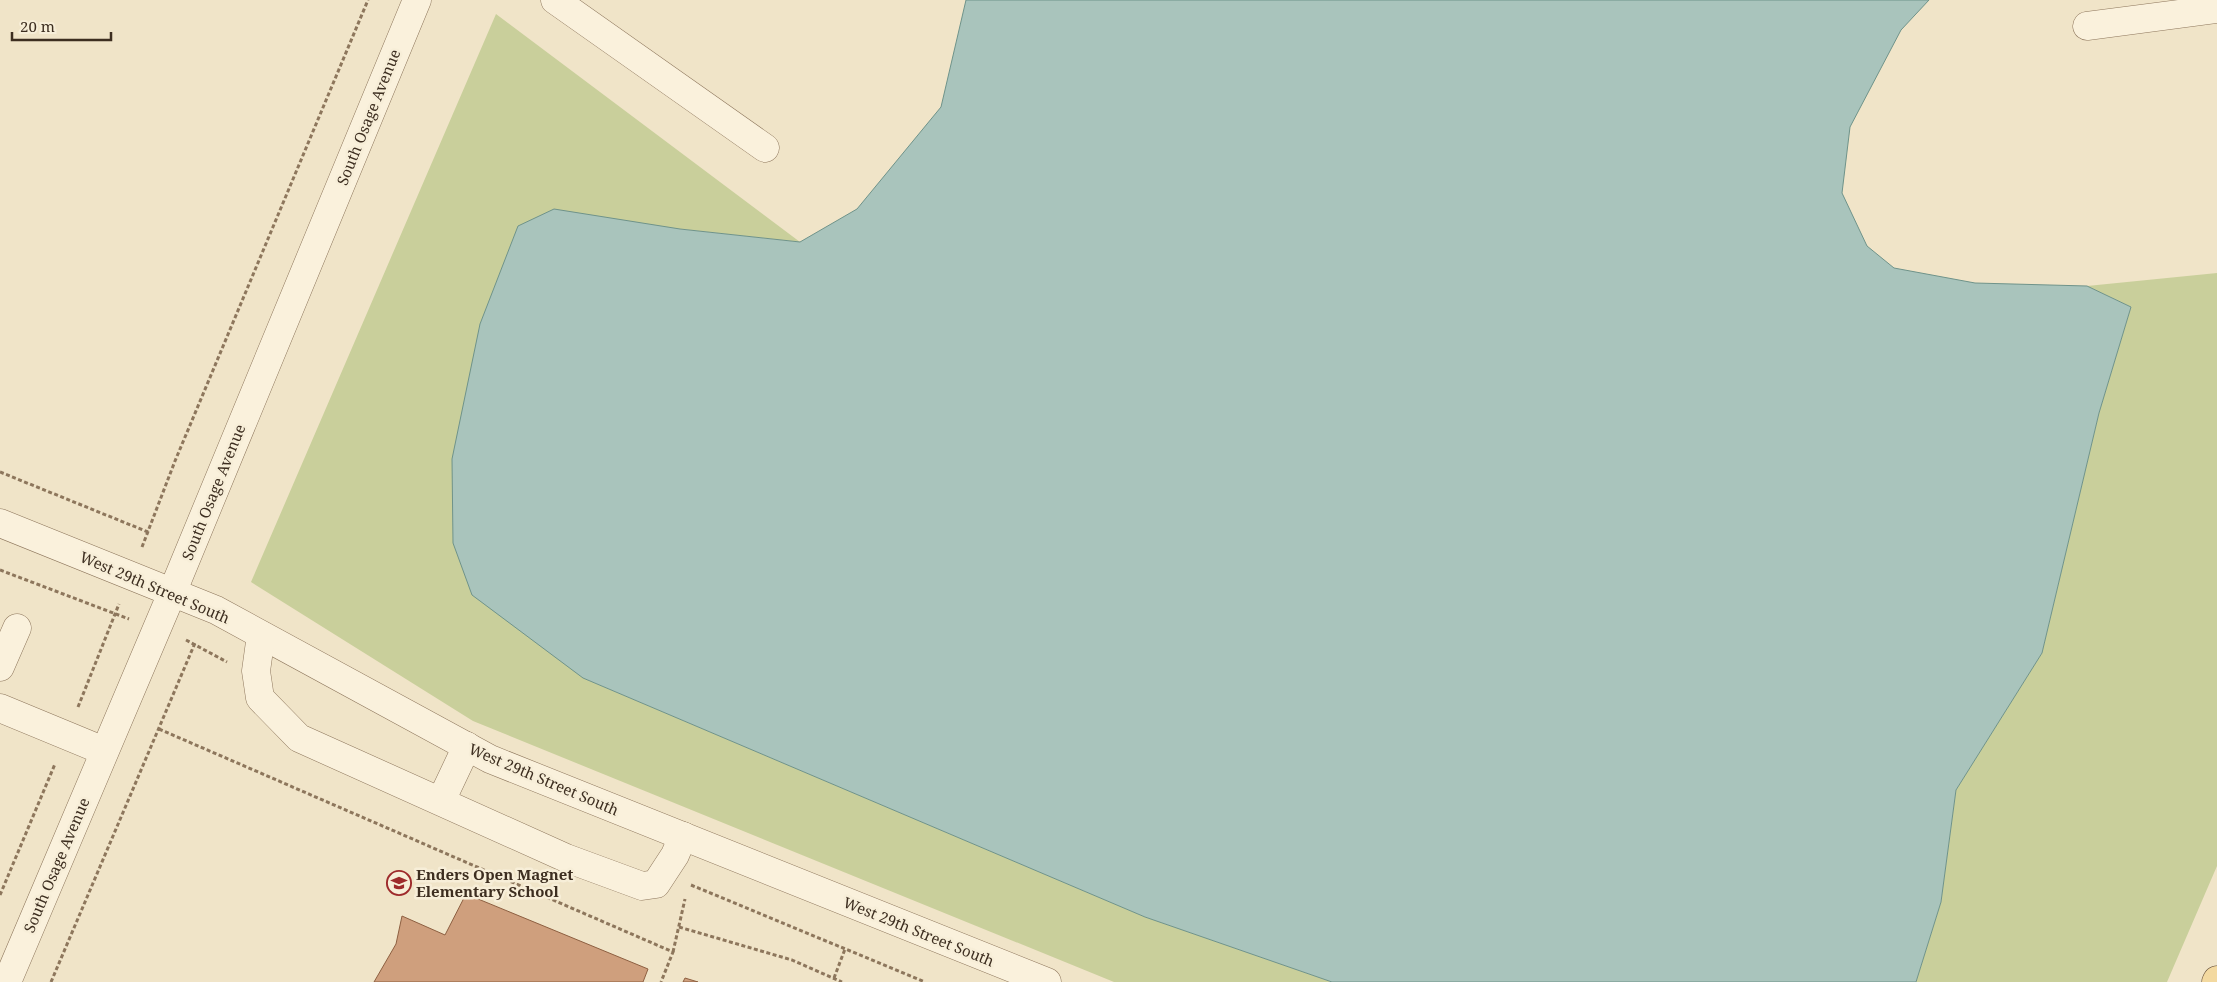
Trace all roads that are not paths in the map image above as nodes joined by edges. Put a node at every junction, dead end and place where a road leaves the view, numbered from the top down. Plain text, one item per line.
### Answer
1 (417, 0) edge
2 (555, 0) edge
3 (2217, 9) edge
4 (2087, 26) dead end
5 (765, 148) dead end
6 (0, 524) edge
7 (172, 593) junction
8 (16, 628) dead end
9 (261, 635) junction
10 (0, 667) edge
11 (0, 708) edge
12 (467, 746) junction
13 (104, 752) junction
14 (441, 802) junction
15 (683, 836) junction
16 (7, 967) edge
17 (1044, 981) edge

1 - 7 street, South Osage Avenue
2 - 5 street
3 - 4 street
6 - 7 street, West 29th Street South
7 - 9 street, West 29th Street South
7 - 13 street, South Osage Avenue
8 - 10 street
9 - 12 street, West 29th Street South
9 - 14 street
11 - 13 street
12 - 14 street
12 - 15 street, West 29th Street South
13 - 16 street, South Osage Avenue
14 - 15 street
15 - 17 street, West 29th Street South

